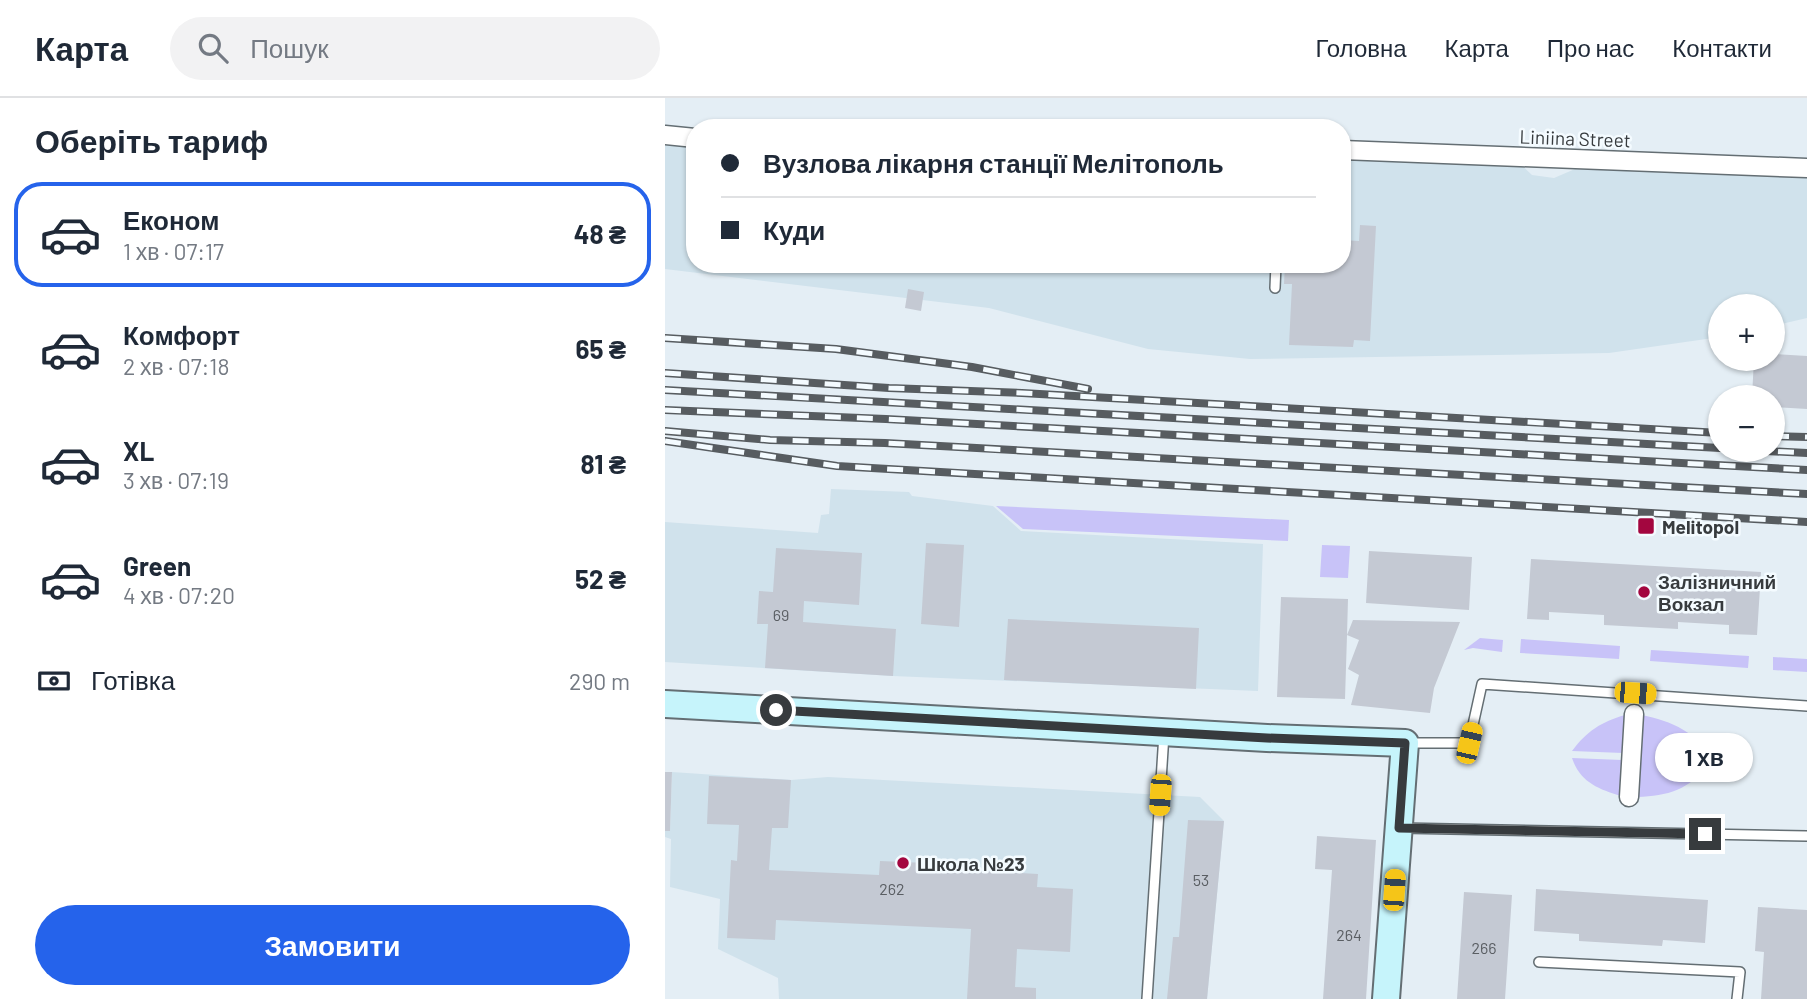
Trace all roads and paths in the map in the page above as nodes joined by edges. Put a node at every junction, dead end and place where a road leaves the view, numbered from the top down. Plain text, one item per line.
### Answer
1 (665, 135) edge
2 (686, 137) edge
3 (1351, 150) edge
4 (1807, 168) edge
5 (1276, 273) edge
6 (1275, 288) dead end
7 (665, 704) edge
8 (1807, 706) edge
9 (1634, 714) dead end
10 (1164, 732) junction
11 (1405, 743) junction
12 (1629, 797) dead end
13 (1399, 828) junction
14 (1807, 836) edge
15 (1539, 962) dead end
16 (1147, 999) edge
17 (1386, 999) edge
18 (1737, 999) edge

1 - 2 street
3 - 4 street, Liniina Street
5 - 6 lane
7 - 10 street
8 - 11 lane
9 - 12 street
10 - 11 street
10 - 16 lane
11 - 13 street
13 - 14 lane
13 - 17 street
15 - 18 lane

